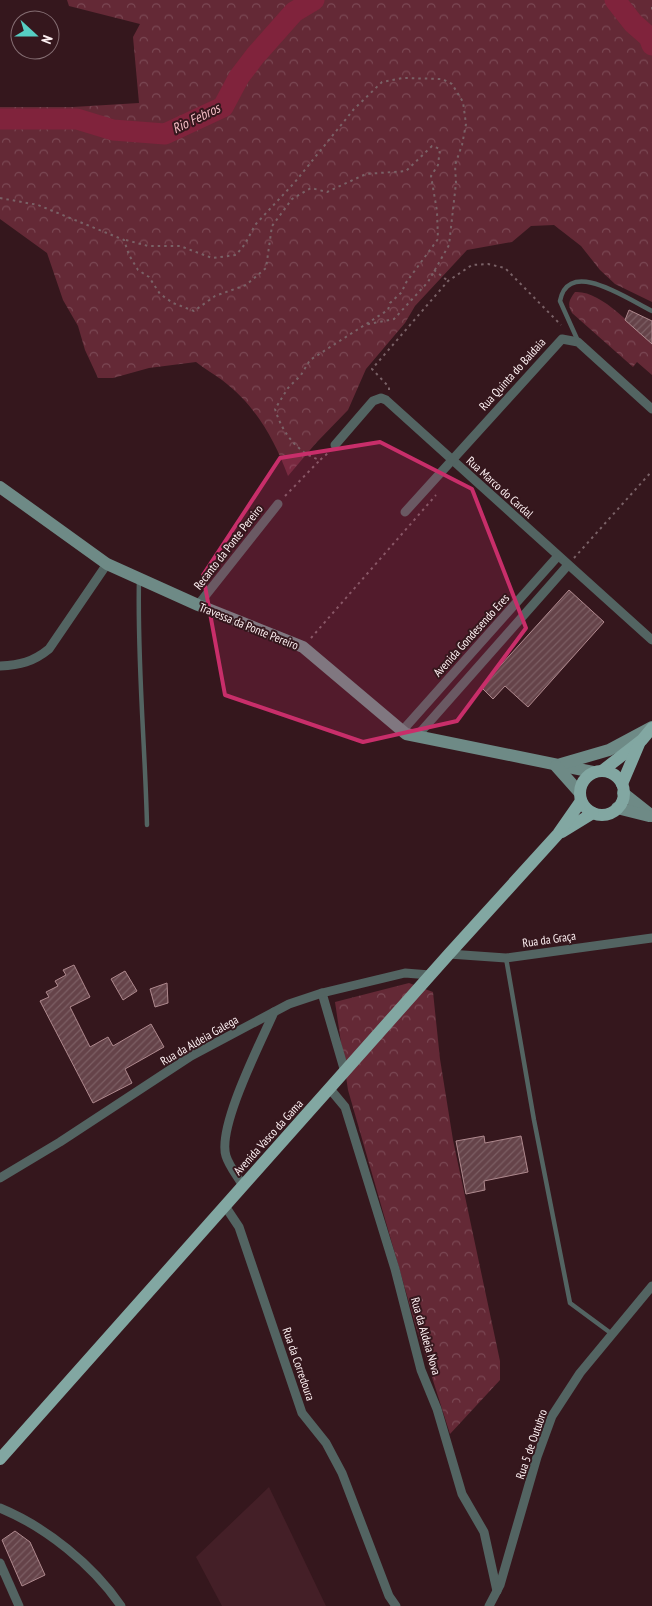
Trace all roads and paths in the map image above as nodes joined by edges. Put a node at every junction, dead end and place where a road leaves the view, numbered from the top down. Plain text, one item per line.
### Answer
1 (0, 198) edge
2 (124, 240) junction
3 (434, 270) junction
4 (448, 281) junction
5 (652, 310) edge
6 (362, 325) junction
7 (578, 342) junction
8 (386, 400) junction
9 (652, 409) edge
10 (334, 446) joint
11 (320, 460) junction
12 (452, 460) junction
13 (652, 472) edge
14 (0, 487) edge
15 (440, 490) dead end
16 (278, 504) joint
17 (405, 512) dead end
18 (558, 556) junction
19 (107, 564) junction
20 (568, 565) junction
21 (139, 579) junction
22 (198, 606) junction
23 (652, 640) edge
24 (303, 648) junction
25 (0, 666) edge
26 (652, 728) edge
27 (402, 731) junction
28 (417, 736) junction
29 (642, 740) junction
30 (556, 766) junction
31 (597, 771) junction
32 (623, 789) junction
33 (580, 797) junction
34 (617, 808) junction
35 (593, 813) junction
36 (652, 816) edge
37 (147, 825) dead end
38 (558, 834) junction
39 (652, 938) edge
40 (449, 954) junction
41 (506, 958) junction
42 (430, 975) junction
43 (322, 993) junction
44 (274, 1012) junction
45 (345, 1072) junction
46 (330, 1089) junction
47 (0, 1178) edge
48 (243, 1186) junction
49 (225, 1206) junction
50 (652, 1286) edge
51 (612, 1334) junction
52 (0, 1459) edge
53 (0, 1508) edge
54 (0, 1563) edge
55 (497, 1591) junction
56 (20, 1606) edge
57 (121, 1606) edge
58 (396, 1606) edge
59 (489, 1606) edge

1 - 2 path
2 - 3 path
2 - 6 path
3 - 4 path
3 - 6 path
4 - 7 path
4 - 8 path
5 - 7 lane
6 - 11 path
7 - 9 street
7 - 12 street, Rua Quinta do Baldaia
8 - 10 street
8 - 12 street, Rua Marco do Cardal
10 - 11 path
11 - 16 path
12 - 17 street, Rua Quinta do Baldaia
12 - 18 street, Rua Marco do Cardal
13 - 20 path
14 - 19 street, Travessa da Ponte Pereiro
15 - 24 path
16 - 22 street, Recanto da Ponte Pereiro
18 - 20 street, Rua Marco do Cardal
18 - 27 street, Avenida Gondesendo Eres
19 - 21 street, Travessa da Ponte Pereiro
19 - 25 street
20 - 23 street, Rua Marco do Cardal
20 - 28 street, Avenida Gondesendo Eres
21 - 22 street, Travessa da Ponte Pereiro
21 - 37 lane
22 - 24 street, Travessa da Ponte Pereiro
24 - 27 street, Travessa da Ponte Pereiro
26 - 29 main road, Avenida Vasco da Gama
26 - 30 street
27 - 28 street, Travessa da Ponte Pereiro
28 - 30 street, Travessa da Ponte Pereiro
29 - 31 main road, Avenida Vasco da Gama
29 - 32 main road, Avenida Vasco da Gama
30 - 31 street, Travessa da Ponte Pereiro
30 - 33 street
31 - 32 main road
31 - 33 main road, Avenida Vasco da Gama
32 - 34 main road, Avenida Vasco da Gama
32 - 36 street
33 - 35 main road
33 - 38 main road, Avenida Vasco da Gama
34 - 35 main road, Avenida Vasco da Gama
34 - 36 street
35 - 38 main road, Avenida Vasco da Gama
38 - 40 main road, Avenida Vasco da Gama
39 - 41 street, Rua da Graça
40 - 41 street, Rua da Graça
40 - 42 main road, Avenida Vasco da Gama
41 - 51 lane
42 - 43 street, Rua da Aldeia Galega
42 - 45 main road, Avenida Vasco da Gama
43 - 44 street, Rua da Aldeia Galega
43 - 45 street
44 - 47 street, Rua da Aldeia Galega
44 - 48 street
45 - 46 main road, Avenida Vasco da Gama
46 - 48 main road, Avenida Vasco da Gama
46 - 55 street, Rua da Aldeia Nova
48 - 49 main road, Avenida Vasco da Gama
49 - 52 main road, Avenida Vasco da Gama
49 - 58 street, Rua da Corredoura
50 - 51 street, Rua 5 de Outubro
51 - 55 street, Rua 5 de Outubro
53 - 57 street
54 - 56 street
55 - 59 street, Rua 5 de Outubro

